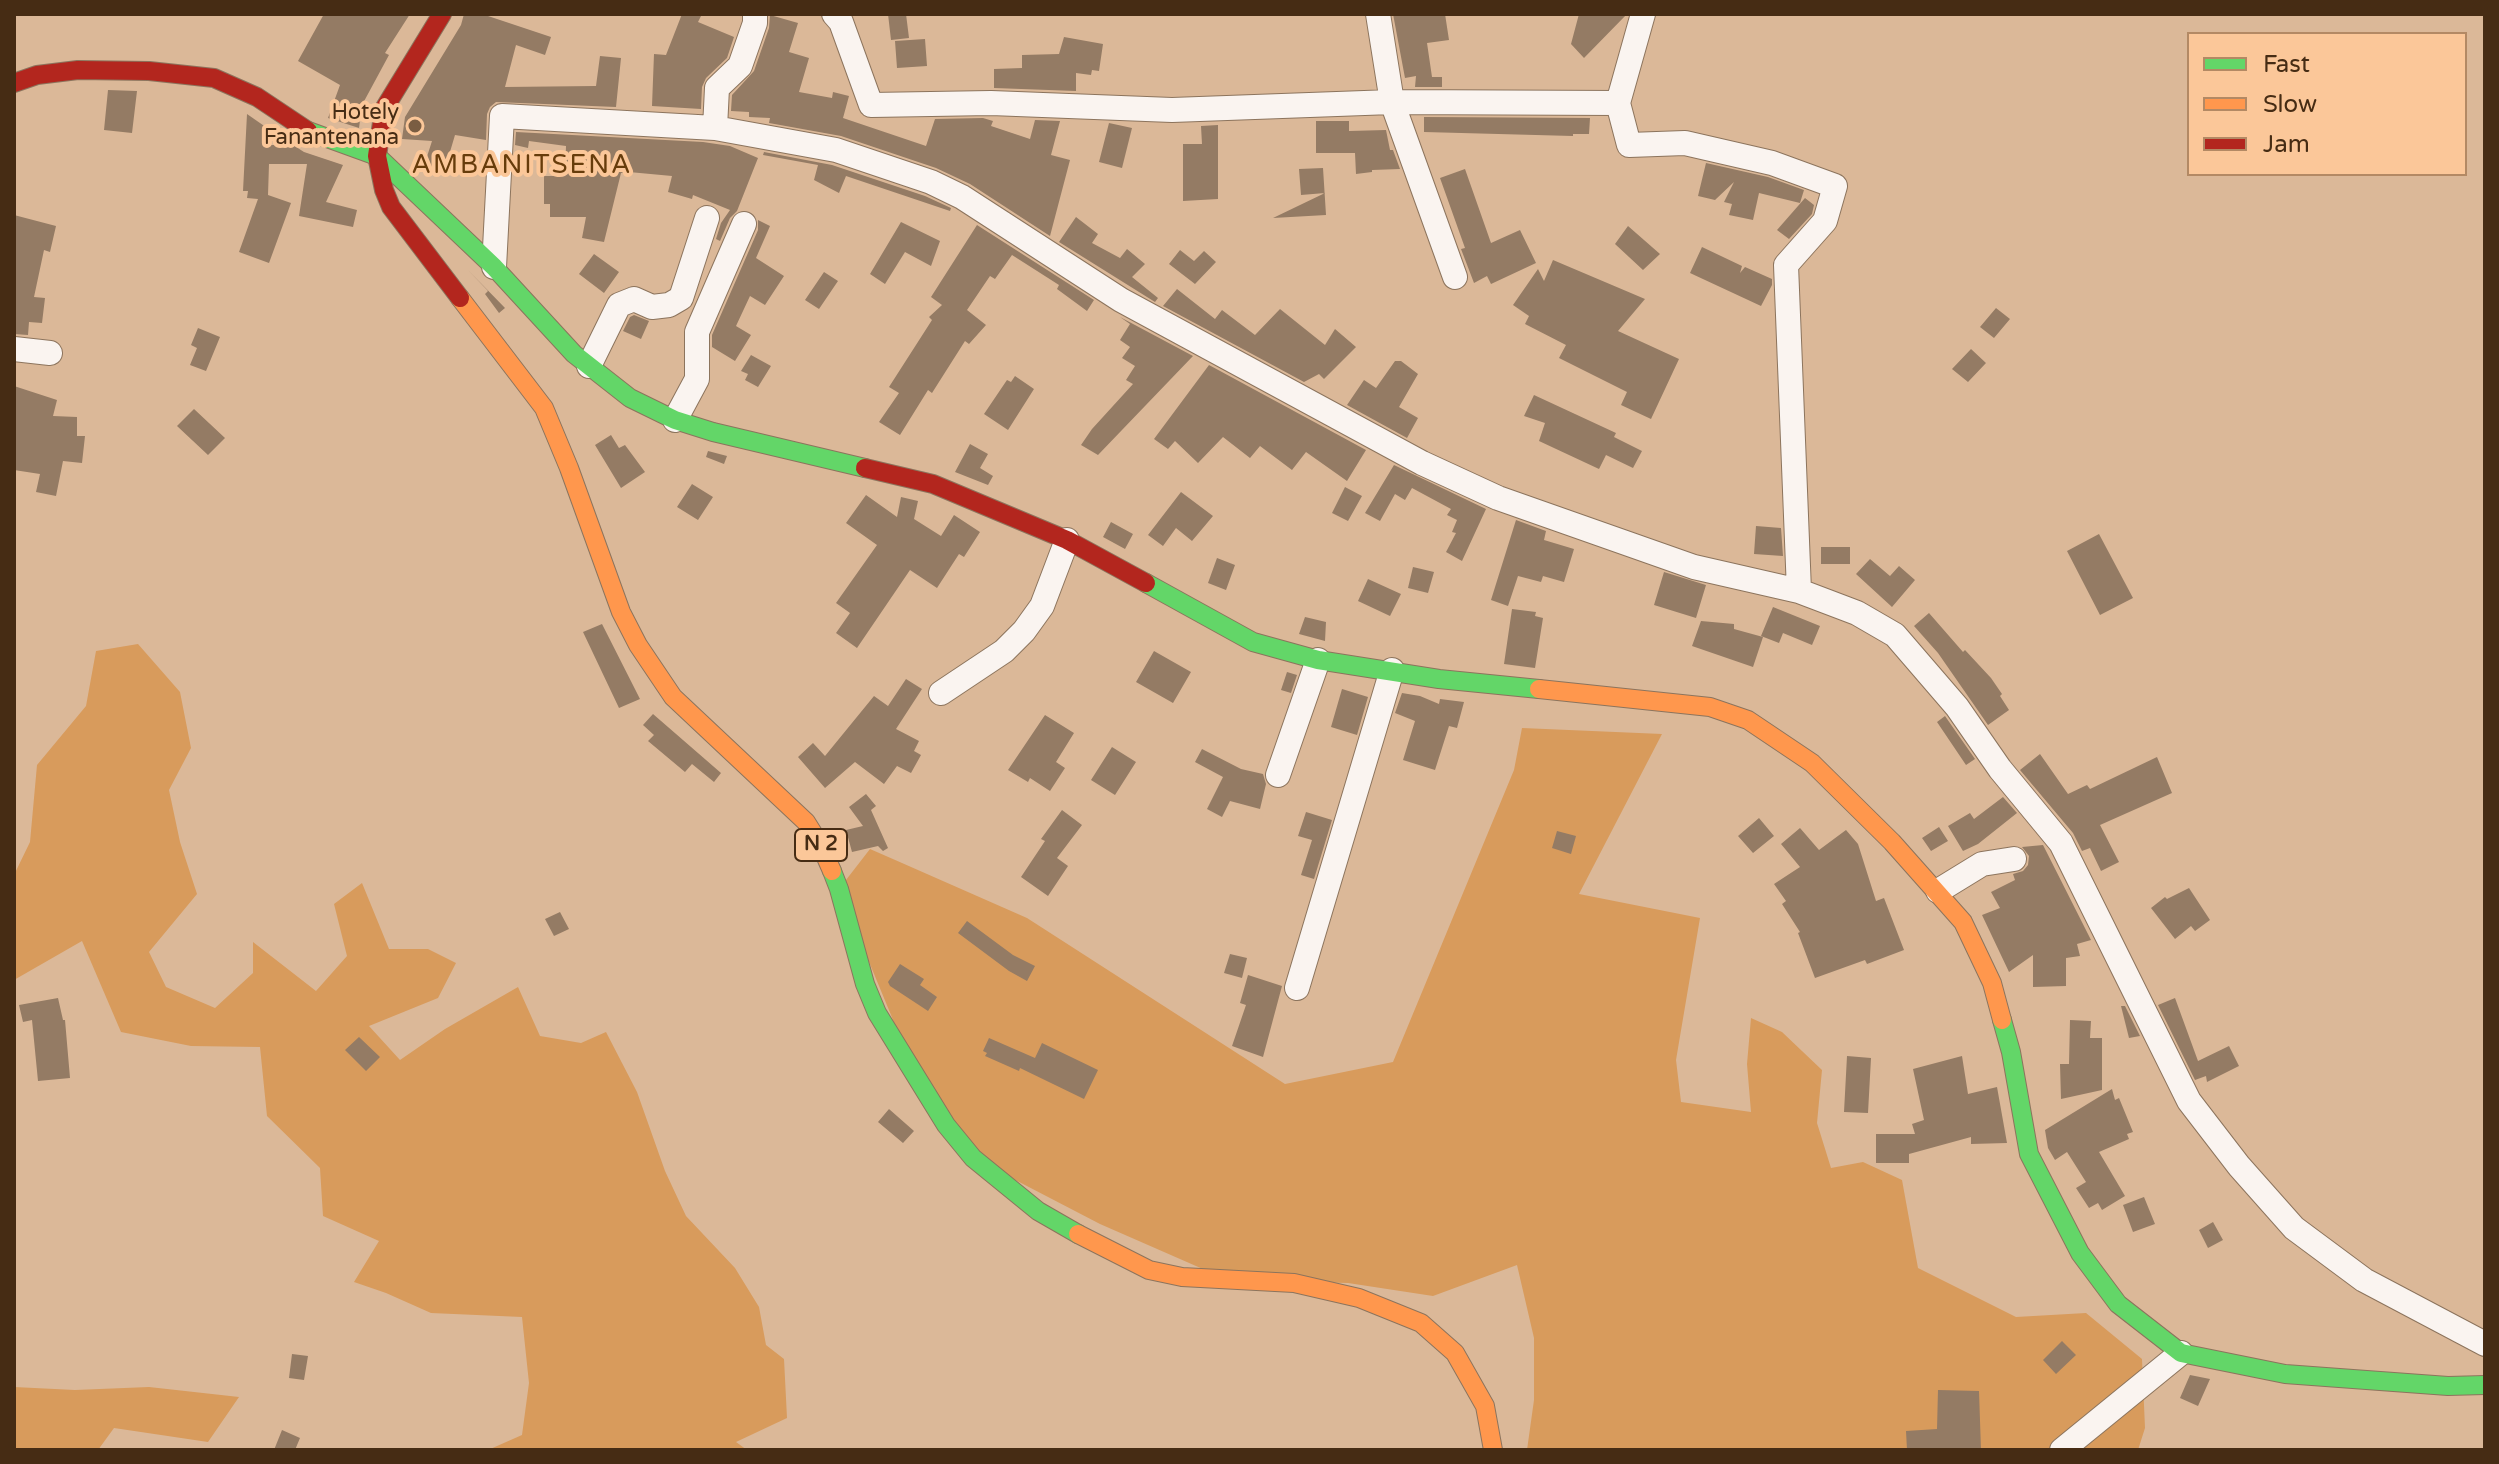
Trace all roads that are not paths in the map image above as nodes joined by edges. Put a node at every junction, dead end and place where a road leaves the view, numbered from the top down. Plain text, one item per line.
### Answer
1 (442, 14) edge
2 (755, 14) edge
3 (834, 14) edge
4 (1378, 14) edge
5 (1643, 14) edge
6 (14, 83) edge
7 (1392, 102) junction
8 (1618, 103) junction
9 (715, 128) junction
10 (377, 156) junction
11 (707, 218) dead end
12 (744, 224) dead end
13 (494, 267) junction
14 (1455, 277) dead end
15 (14, 349) edge
16 (50, 353) dead end
17 (589, 366) junction
18 (675, 420) junction
19 (1067, 540) junction
20 (1799, 591) junction
21 (1318, 660) junction
22 (1392, 670) junction
23 (941, 693) dead end
24 (1278, 775) dead end
25 (2014, 859) dead end
26 (1938, 891) junction
27 (1297, 988) dead end
28 (2485, 1344) edge
29 (2181, 1353) junction
30 (2485, 1385) edge
31 (1493, 1450) edge
32 (2062, 1450) edge

1 - 10 street, N 2
2 - 9 street
3 - 7 street
4 - 7 street
5 - 8 street
6 - 10 street
7 - 8 street
7 - 14 street
8 - 20 street
9 - 13 street
9 - 20 street
10 - 13 street
10 - 31 street, N 2
11 - 17 street
12 - 18 street
13 - 17 street
15 - 16 street
17 - 18 street
18 - 19 street
19 - 21 street
19 - 23 street
20 - 28 street
21 - 22 street
21 - 24 street
22 - 26 street
22 - 27 street
25 - 26 street
26 - 29 street
29 - 30 street
29 - 32 street

